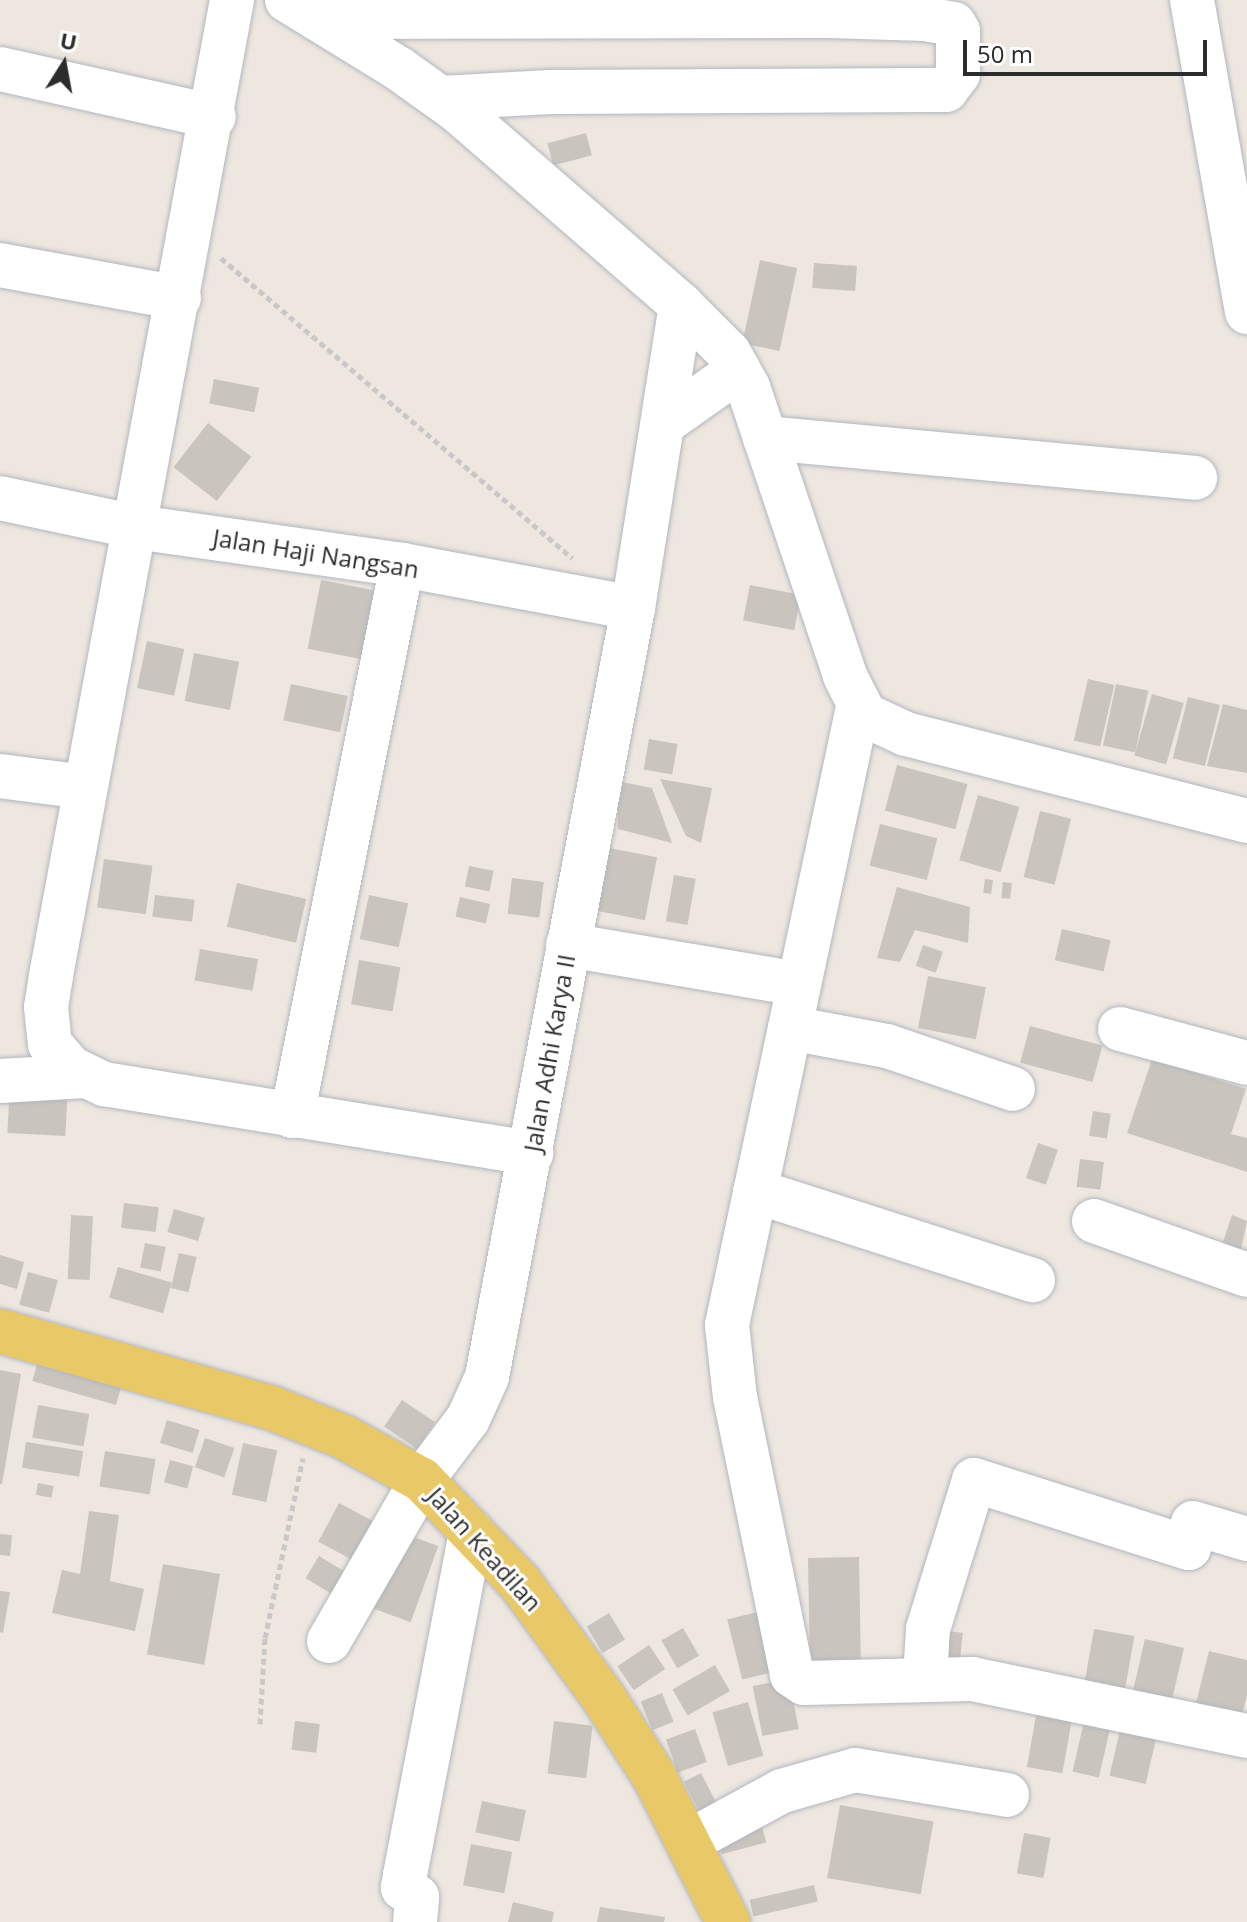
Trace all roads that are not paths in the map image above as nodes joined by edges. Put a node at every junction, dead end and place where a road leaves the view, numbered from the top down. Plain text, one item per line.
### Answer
1 (232, 0) edge
2 (1192, 0) edge
3 (301, 8) edge
4 (0, 69) edge
5 (440, 98) junction
6 (214, 117) junction
7 (0, 265) edge
8 (179, 298) junction
9 (681, 305) junction
10 (1247, 312) edge
11 (739, 370) junction
12 (665, 422) junction
13 (765, 438) junction
14 (1195, 478) dead end
15 (0, 498) edge
16 (136, 527) junction
17 (402, 565) junction
18 (633, 608) junction
19 (858, 707) junction
20 (0, 776) edge
21 (85, 787) junction
22 (1247, 821) edge
23 (568, 945) junction
24 (798, 984) junction
25 (790, 1028) junction
26 (1120, 1029) dead end
27 (1247, 1063) edge
28 (86, 1076) junction
29 (0, 1081) edge
30 (1013, 1089) dead end
31 (292, 1116) junction
32 (531, 1153) junction
33 (755, 1191) junction
34 (1094, 1221) dead end
35 (1247, 1275) edge
36 (1033, 1280) dead end
37 (0, 1331) edge
38 (422, 1480) junction
39 (471, 1531) junction
40 (1247, 1539) edge
41 (329, 1641) dead end
42 (925, 1677) junction
43 (1247, 1736) edge
44 (1007, 1795) dead end
45 (688, 1842) junction
46 (415, 1922) edge
47 (728, 1922) edge

1 - 6 street
2 - 10 street
3 - 5 street
3 - 5 street
4 - 6 street
5 - 9 street
6 - 8 street
7 - 8 street
8 - 16 street
9 - 11 street
9 - 12 street, Jalan Adhi Karya II
11 - 12 street
11 - 13 street
12 - 18 street, Jalan Adhi Karya II
13 - 14 street
13 - 19 street
15 - 16 street, Jalan Haji Nangsan
16 - 17 street, Jalan Haji Nangsan
16 - 21 street
17 - 18 street, Jalan Haji Nangsan
17 - 31 street
18 - 23 street, Jalan Adhi Karya II
19 - 22 street
19 - 24 street
20 - 21 street
21 - 28 street
23 - 24 street
23 - 32 street, Jalan Adhi Karya II
24 - 25 street
25 - 30 street
25 - 33 street
26 - 27 street
28 - 29 street
28 - 31 street
31 - 32 street
32 - 38 street, Jalan Adhi Karya II
33 - 36 street
33 - 42 street
34 - 35 street
37 - 38 main road, Jalan Keadilan
38 - 39 main road, Jalan Keadilan
38 - 41 street, Jalan Adhi Karya II
39 - 45 main road, Jalan Keadilan
39 - 46 street
40 - 42 street
42 - 43 street
44 - 45 street
45 - 47 main road, Jalan Keadilan

